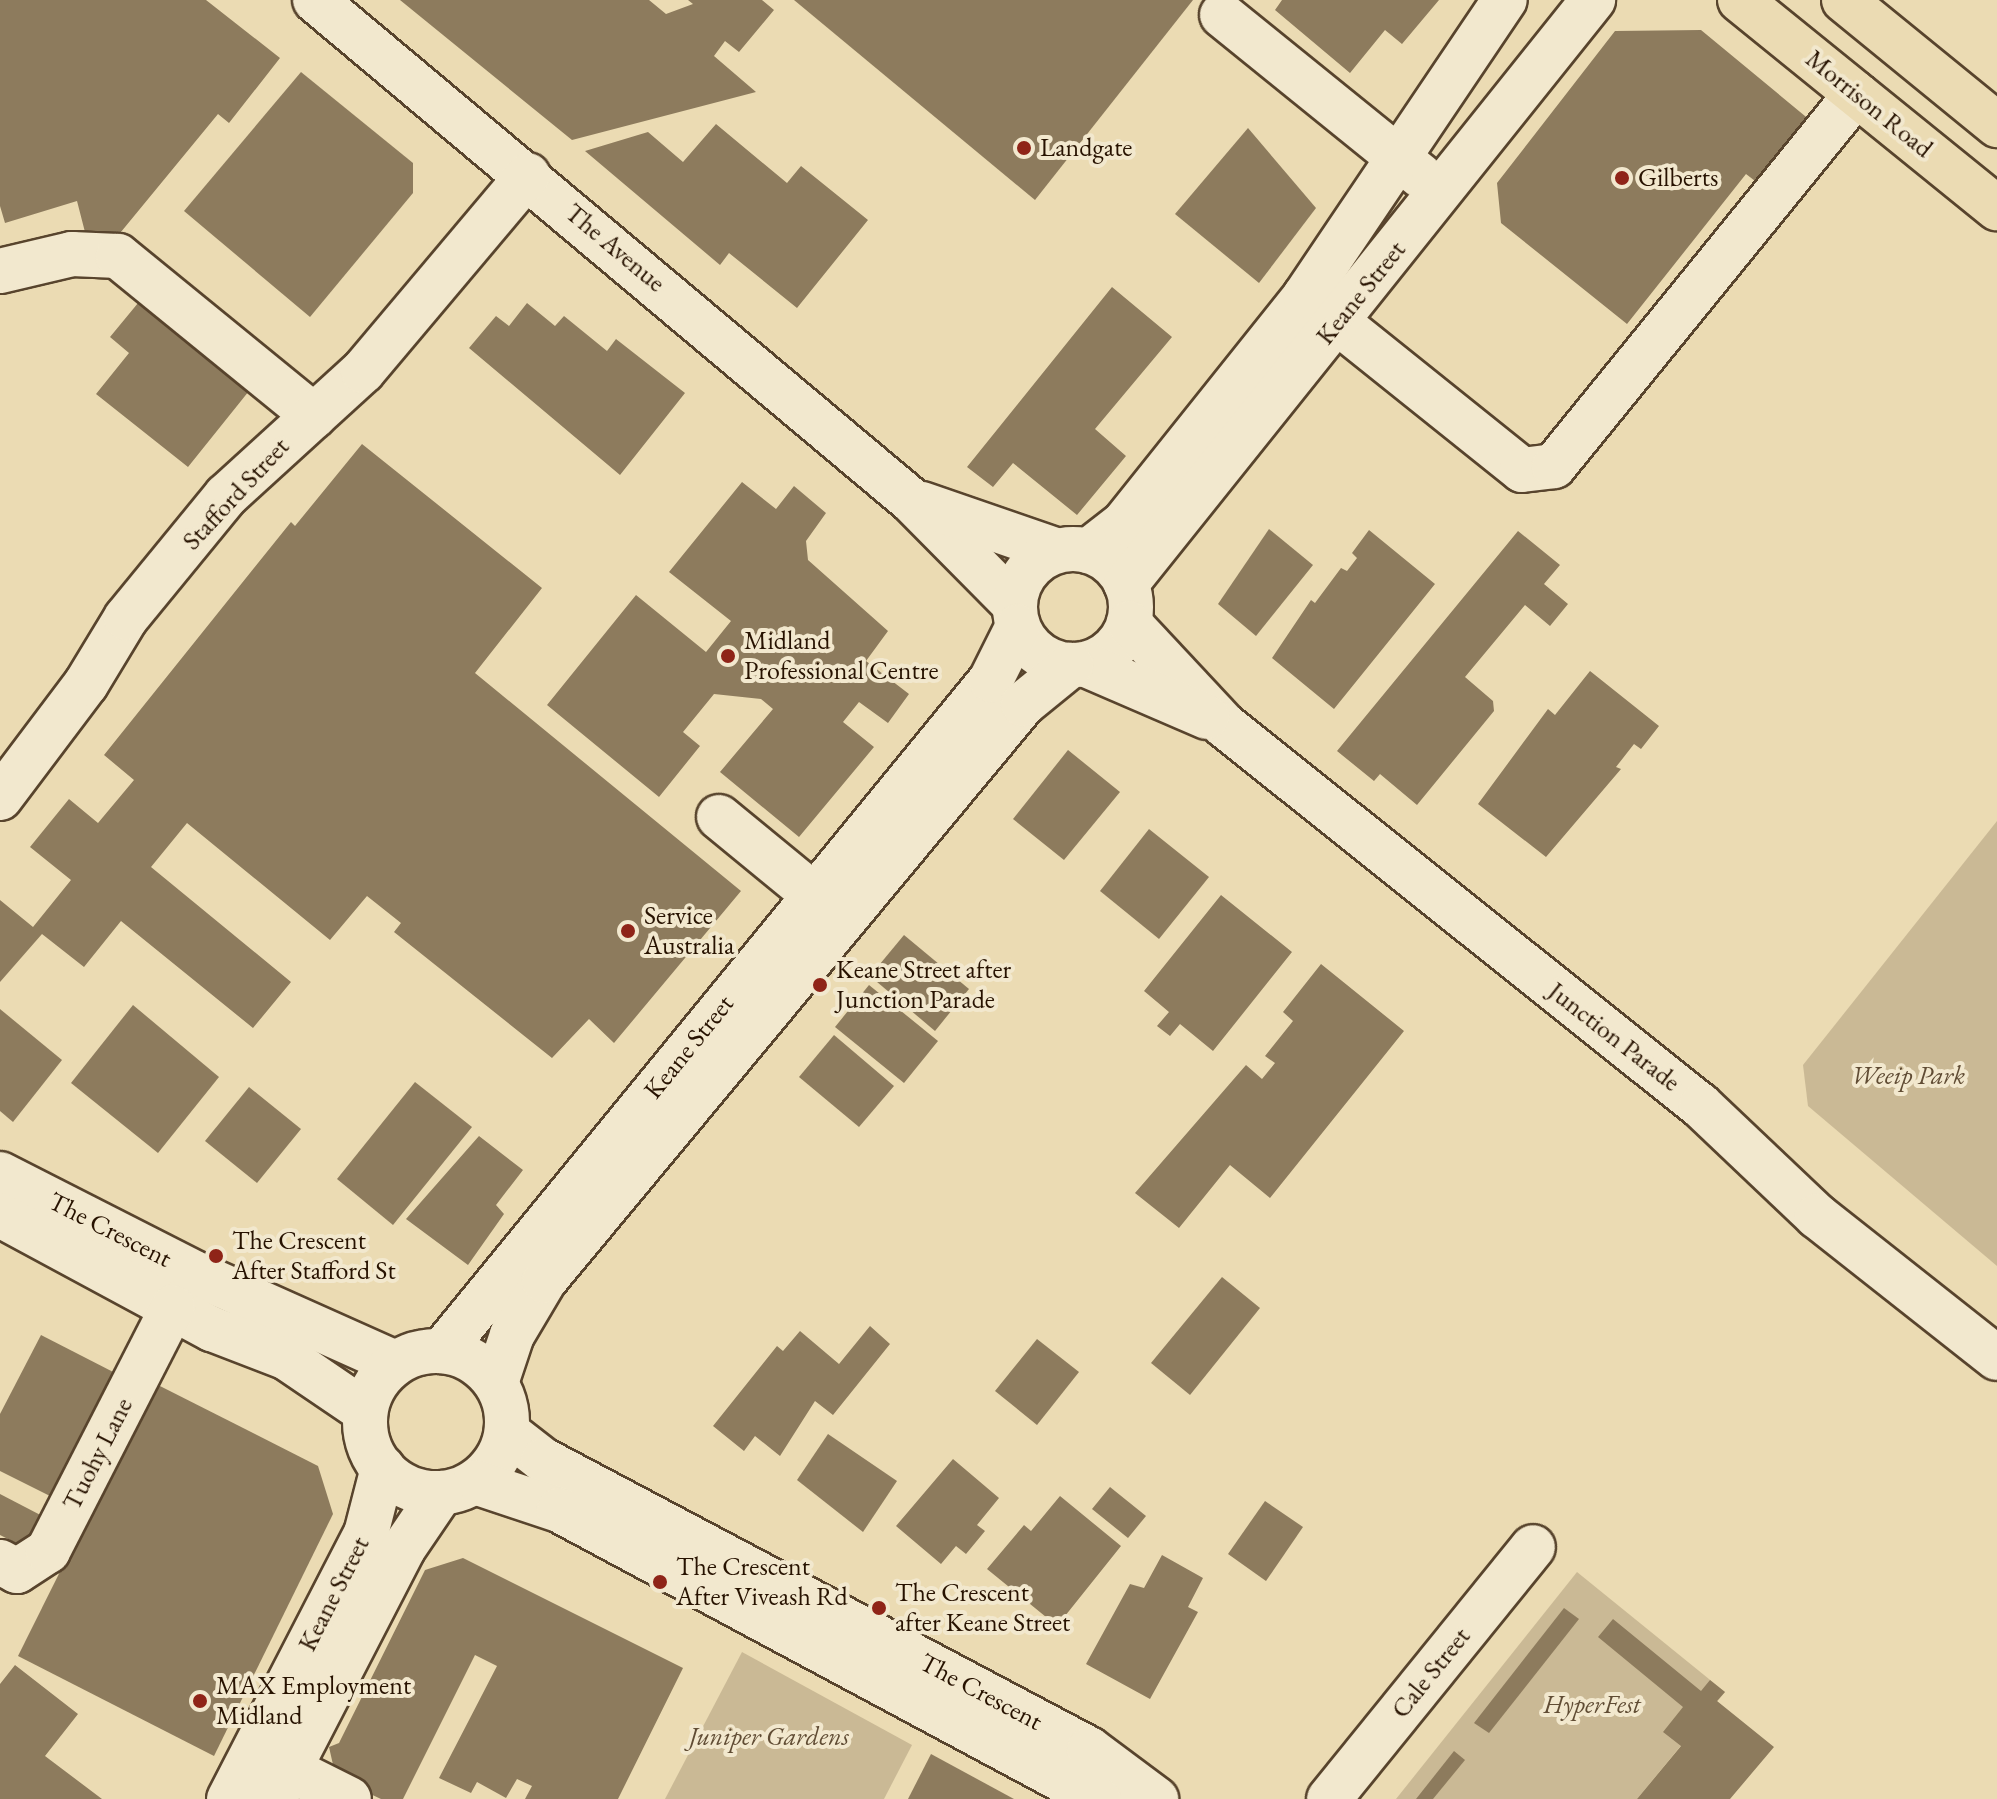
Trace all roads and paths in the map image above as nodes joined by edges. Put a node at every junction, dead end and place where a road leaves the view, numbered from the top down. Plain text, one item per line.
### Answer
1 (315, 0) edge
2 (1505, 0) edge
3 (1593, 0) edge
4 (1740, 0) edge
5 (1844, 0) edge
6 (1222, 15) dead end
7 (1856, 94) junction
8 (1997, 125) edge
9 (1398, 157) junction
10 (528, 175) junction
11 (1441, 193) junction
12 (1997, 208) edge
13 (0, 271) edge
14 (1321, 310) junction
15 (314, 416) junction
16 (912, 501) junction
17 (1070, 550) junction
18 (1127, 603) junction
19 (1016, 616) junction
20 (1077, 664) junction
21 (1224, 725) junction
22 (0, 798) edge
23 (719, 817) dead end
24 (829, 907) junction
25 (0, 1174) edge
26 (0, 1215) edge
27 (173, 1307) junction
28 (442, 1351) junction
29 (1997, 1358) edge
30 (395, 1363) junction
31 (496, 1383) junction
32 (365, 1411) junction
33 (507, 1432) junction
34 (383, 1468) junction
35 (458, 1487) junction
36 (1533, 1547) dead end
37 (0, 1562) edge
38 (272, 1773) edge
39 (229, 1799) edge
40 (349, 1799) edge
41 (1098, 1799) edge
42 (1156, 1799) edge
43 (1329, 1799) edge

1 - 10 street, The Avenue
2 - 9 street, Keane Street
3 - 11 street, Keane Street
4 - 7 main road, Morrison Road
5 - 8 main road
6 - 9 street
7 - 12 main road, Morrison Road
7 - 14 street
9 - 11 street
9 - 14 street, Keane Street
10 - 15 street, Stafford Street
10 - 16 street, The Avenue
11 - 14 street, Keane Street
13 - 15 street
14 - 17 street, Keane Street
14 - 18 street, Keane Street
15 - 22 street, Stafford Street
16 - 17 street, The Avenue
16 - 19 street, The Avenue
17 - 18 street
17 - 19 street
18 - 20 street
18 - 21 street, Junction Parade
19 - 20 street
19 - 24 street, Keane Street
20 - 21 street, Junction Parade
20 - 24 street, Keane Street
21 - 29 street, Junction Parade
23 - 24 street
24 - 28 street, Keane Street
24 - 31 street, Keane Street
25 - 30 street, The Crescent
26 - 27 street, The Crescent
27 - 32 street, The Crescent
27 - 37 street, Tuohy Lane
28 - 30 street
28 - 31 street
30 - 32 street
31 - 33 street
32 - 34 street
33 - 35 street
33 - 42 street, The Crescent
34 - 35 street
34 - 38 street, Keane Street
35 - 38 street, Keane Street
35 - 41 street, The Crescent
36 - 43 street, Cale Street
38 - 39 street, Keane Street
38 - 40 street

